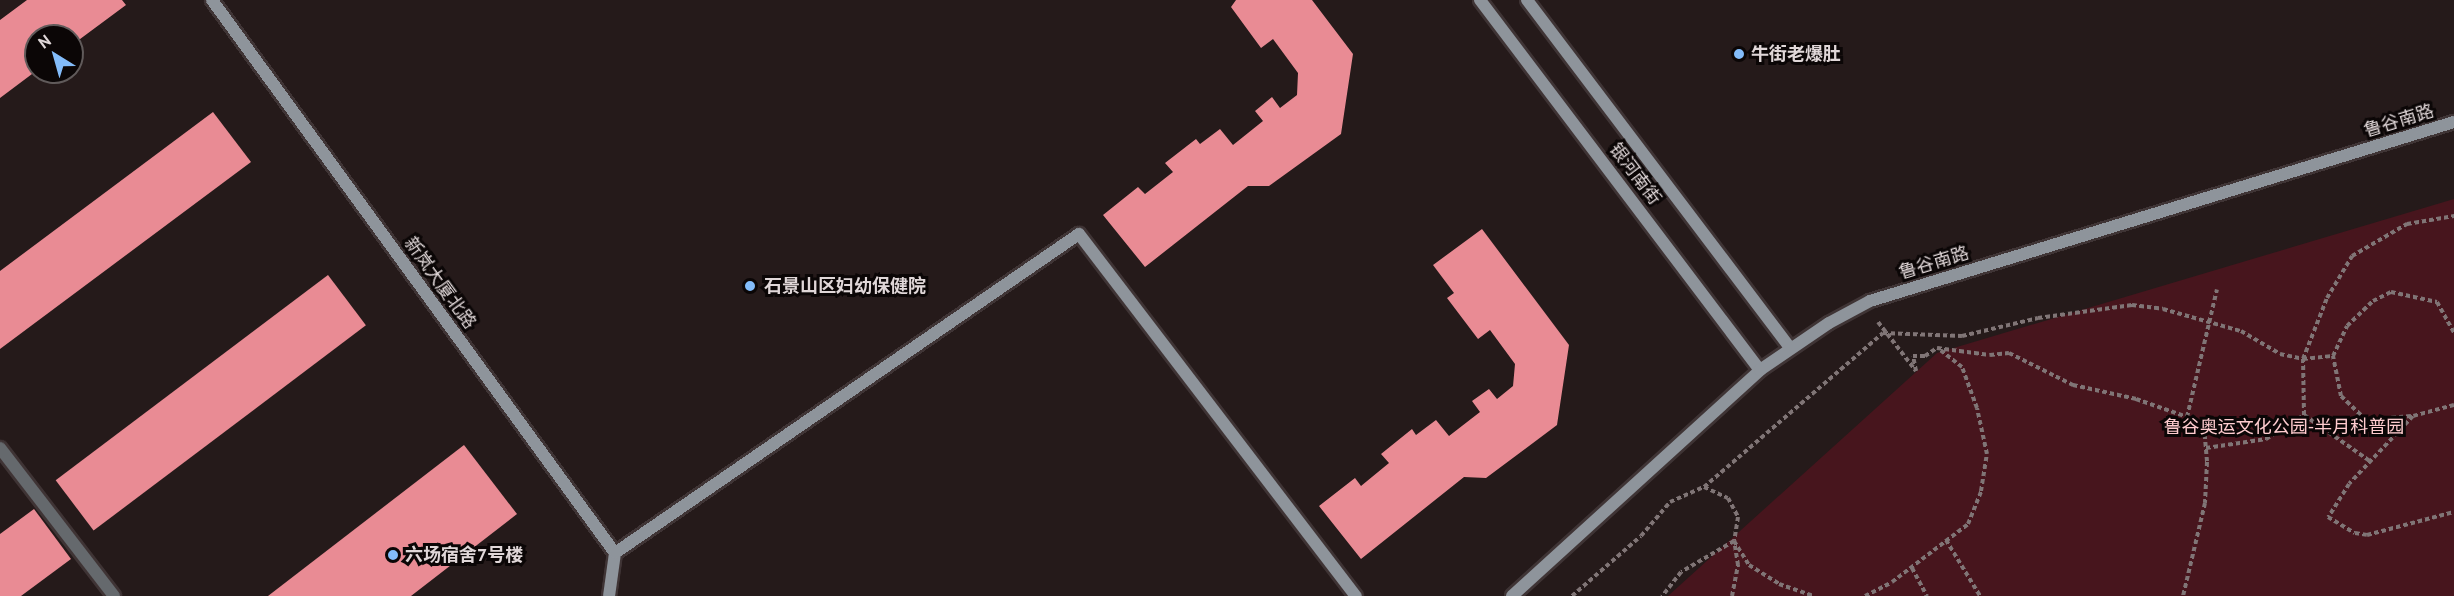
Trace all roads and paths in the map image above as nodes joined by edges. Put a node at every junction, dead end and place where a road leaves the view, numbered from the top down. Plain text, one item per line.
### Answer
1 (212, 0) edge
2 (1480, 0) edge
3 (1527, 0) edge
4 (2454, 122) edge
5 (2454, 216) edge
6 (2217, 289) dead end
7 (1870, 301) junction
8 (2209, 322) junction
9 (1883, 333) junction
10 (2454, 333) edge
11 (1790, 348) junction
12 (1937, 348) junction
13 (2333, 356) junction
14 (2302, 358) junction
15 (1760, 370) junction
16 (2454, 405) edge
17 (2304, 415) junction
18 (2413, 416) junction
19 (2187, 417) junction
20 (0, 447) edge
21 (2206, 448) junction
22 (2370, 462) junction
23 (1704, 487) junction
24 (2454, 512) edge
25 (1946, 540) junction
26 (1734, 541) junction
27 (615, 553) junction
28 (1912, 568) junction
29 (114, 596) edge
30 (609, 596) edge
31 (1356, 596) edge
32 (1512, 596) edge
33 (1572, 596) edge
34 (1662, 596) edge
35 (1732, 596) edge
36 (1814, 596) edge
37 (1865, 596) edge
38 (1927, 596) edge
39 (1980, 596) edge
40 (2182, 596) edge

1 - 27 street, 新岚大厦北路
2 - 15 street, 银河南街
3 - 11 street, 银河南街
4 - 7 street, 鲁谷南路
5 - 14 path
6 - 8 path
7 - 9 path
7 - 11 street, 鲁谷南路
8 - 9 path
8 - 14 path
8 - 19 path
9 - 12 path
9 - 23 path
10 - 13 path
11 - 15 street, 鲁谷南路
12 - 19 path
12 - 25 path
13 - 14 path
13 - 18 path
14 - 17 path
15 - 32 street, 鲁谷南路
16 - 18 path
17 - 21 path
17 - 22 path
18 - 22 path
19 - 21 path
20 - 29 lane
21 - 40 path
22 - 24 path
23 - 26 path
23 - 33 path
25 - 28 path
25 - 39 path
26 - 34 path
26 - 35 path
26 - 36 path
27 - 30 street
27 - 31 street
28 - 37 path
28 - 38 path

